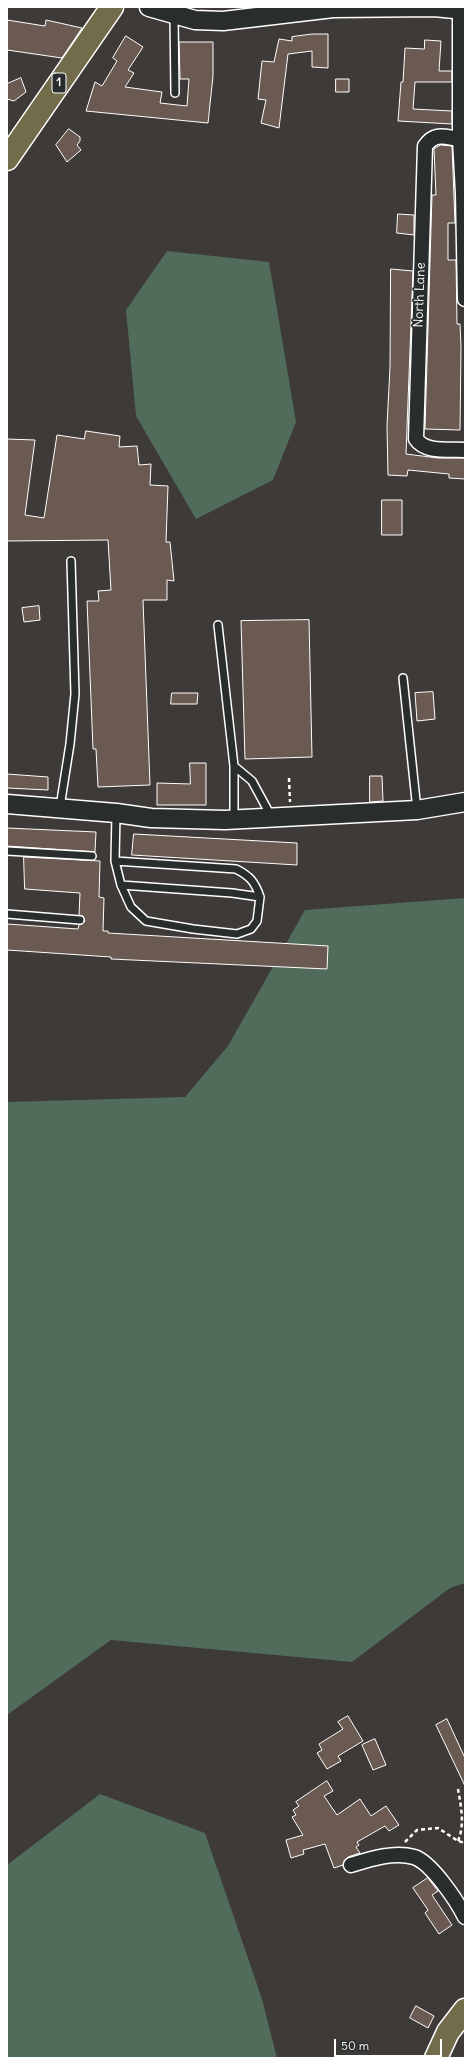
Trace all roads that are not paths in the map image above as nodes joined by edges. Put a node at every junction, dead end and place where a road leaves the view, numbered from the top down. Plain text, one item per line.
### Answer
1 (112, 7) edge
2 (149, 7) edge
3 (434, 7) edge
4 (462, 10) edge
5 (174, 16) junction
6 (174, 93) dead end
7 (460, 139) junction
8 (7, 159) edge
9 (465, 299) edge
10 (465, 450) edge
11 (71, 561) dead end
12 (218, 625) dead end
13 (403, 678) dead end
14 (234, 766) junction
15 (465, 802) edge
16 (7, 804) edge
17 (60, 808) junction
18 (417, 810) junction
19 (116, 813) junction
20 (272, 818) junction
21 (234, 820) junction
22 (7, 852) edge
23 (92, 856) dead end
24 (115, 861) junction
25 (121, 886) junction
26 (260, 897) junction
27 (7, 914) edge
28 (80, 920) dead end
29 (351, 1865) dead end
30 (465, 1917) edge
31 (465, 2010) edge
32 (436, 2058) edge

1 - 8 main road, 1
2 - 5 street
3 - 4 street
3 - 5 street
4 - 7 street
5 - 6 lane
7 - 9 street
7 - 10 street, North Lane
11 - 17 lane
12 - 14 lane
13 - 18 lane
14 - 20 lane
14 - 21 lane
15 - 18 street
16 - 17 street
17 - 19 street
18 - 20 street
19 - 21 street
19 - 24 lane
20 - 21 street
22 - 23 lane
24 - 25 lane
24 - 26 lane
25 - 26 lane
25 - 26 lane
27 - 28 lane
29 - 30 street
31 - 32 main road

